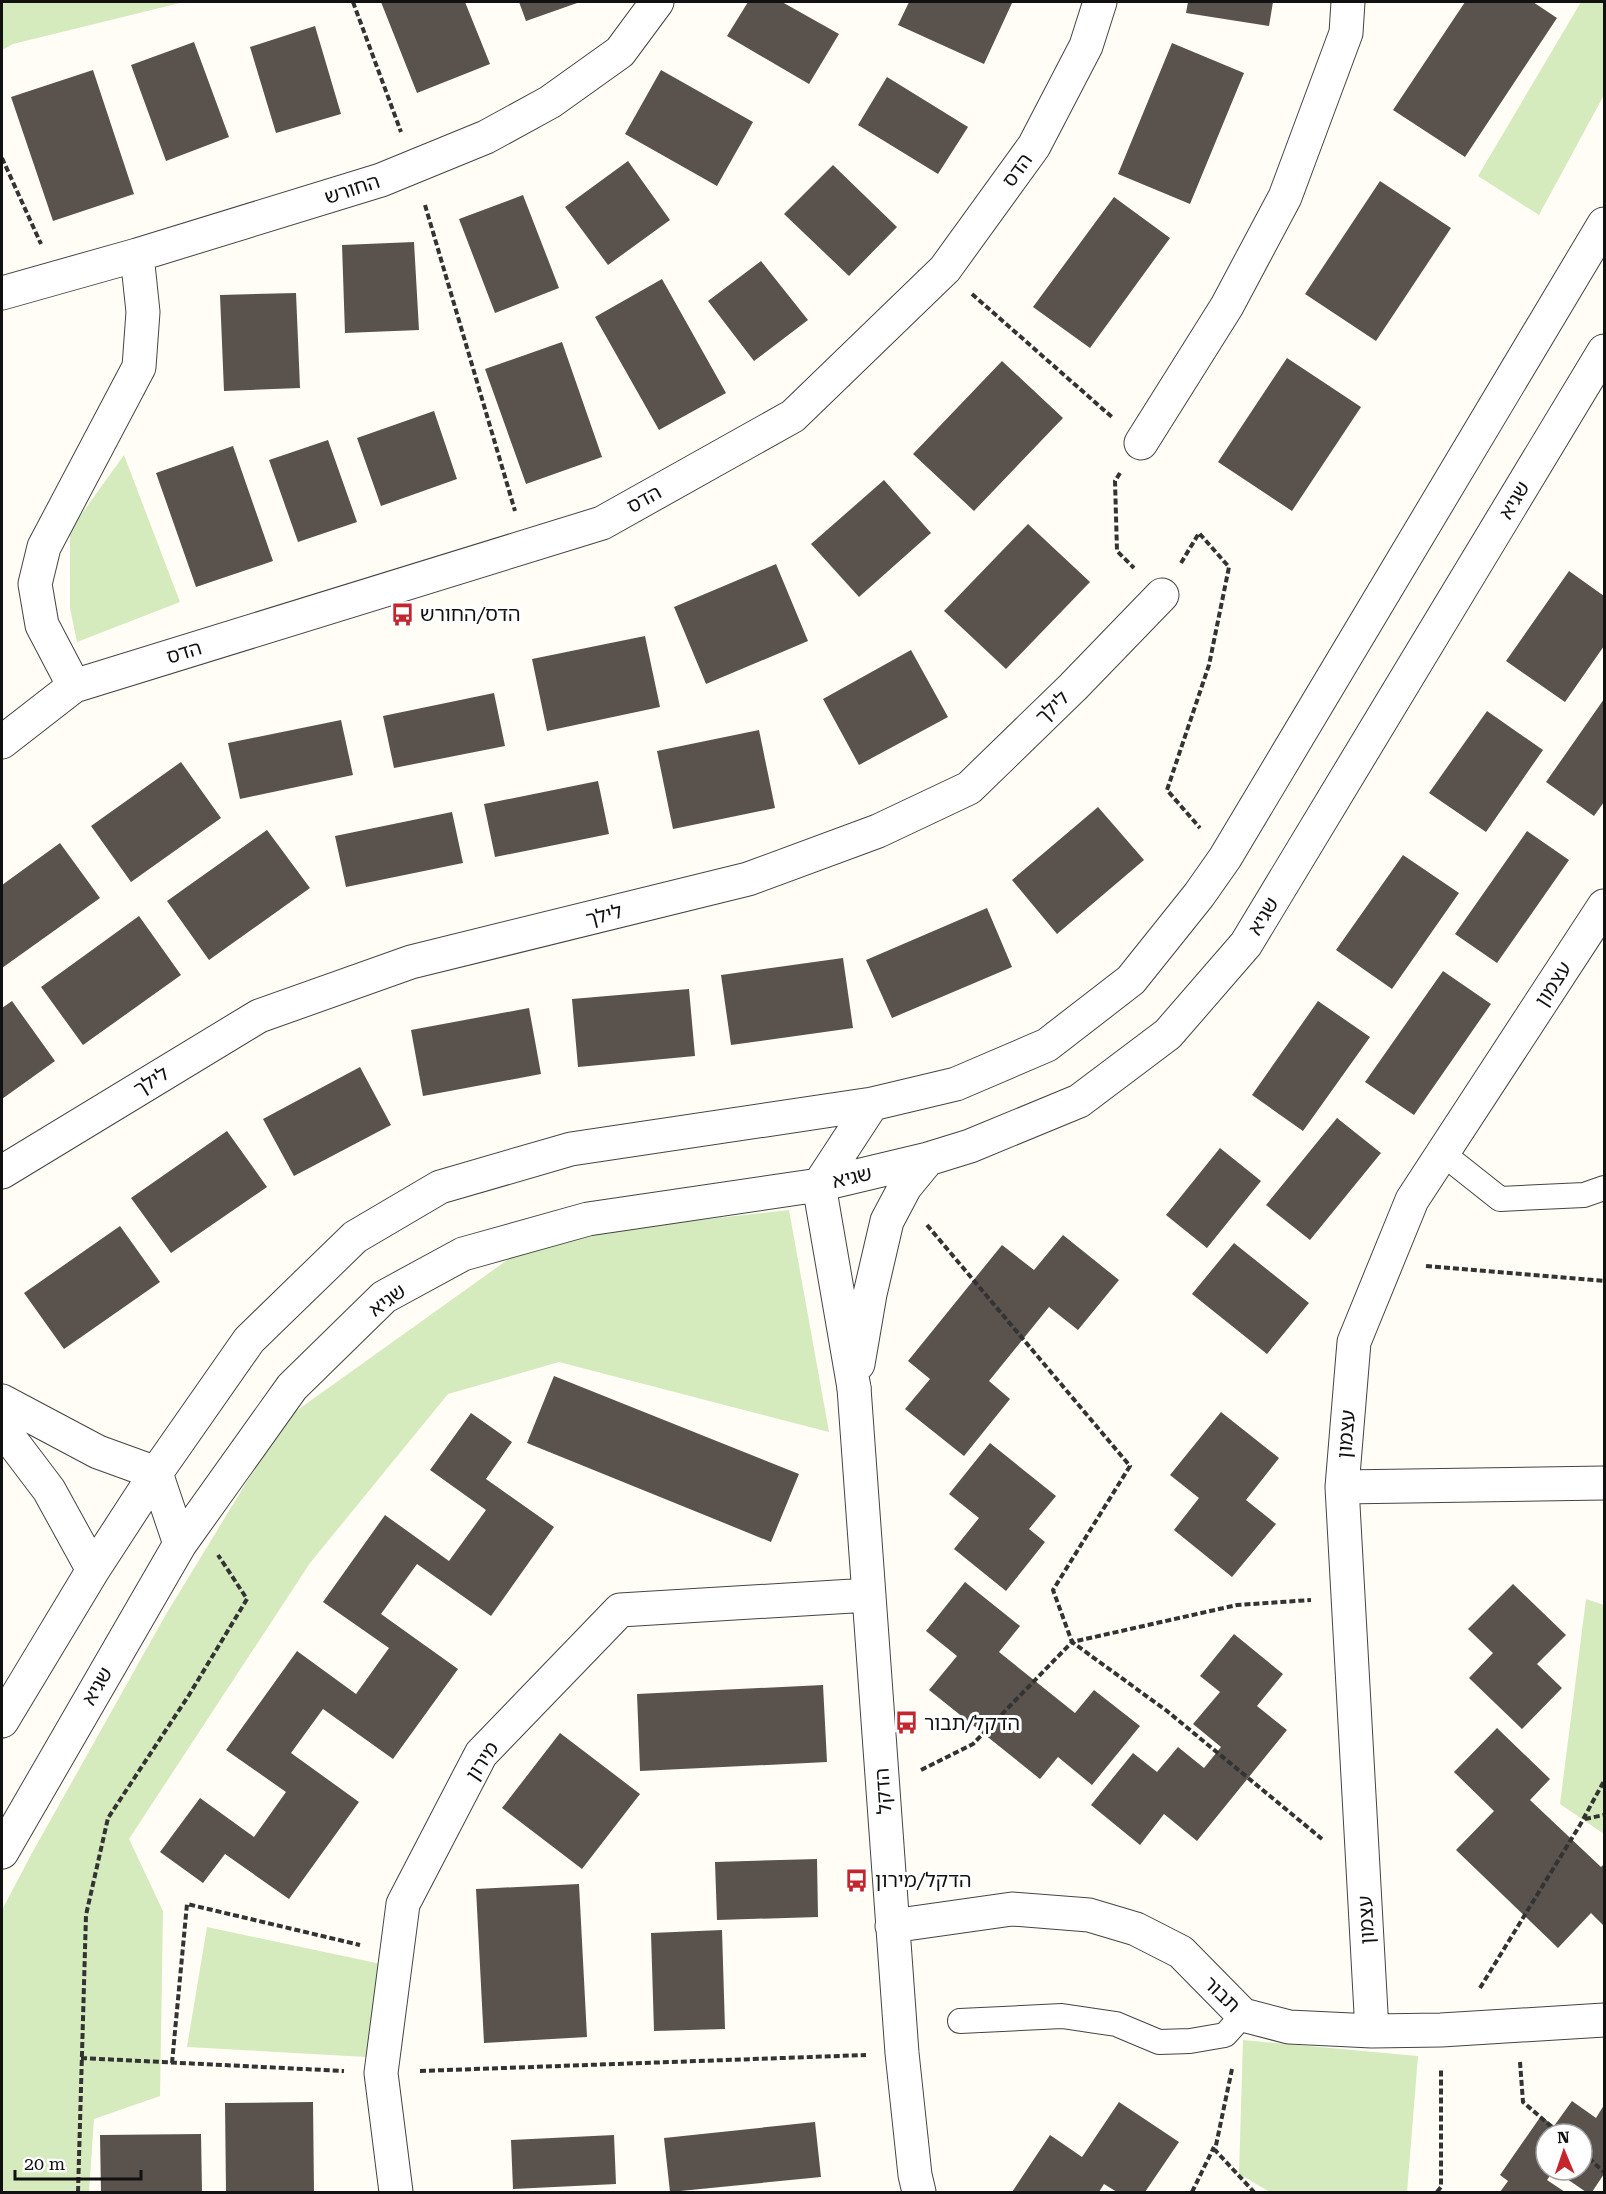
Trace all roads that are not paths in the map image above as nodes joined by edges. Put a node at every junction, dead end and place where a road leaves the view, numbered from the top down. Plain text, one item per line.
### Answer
1 (657, 2) edge
2 (1100, 2) edge
3 (1348, 2) edge
4 (1605, 224) edge
5 (137, 255) junction
6 (2, 293) edge
7 (1605, 351) edge
8 (1141, 443) road end
9 (1162, 595) road end
10 (74, 686) junction
11 (2, 742) edge
12 (1605, 906) edge
13 (872, 1104) junction
14 (1442, 1153) junction
15 (928, 1160) junction
16 (2, 1172) edge
17 (819, 1185) junction
18 (1605, 1188) edge
19 (854, 1388) junction
20 (2, 1401) edge
21 (2, 1428) edge
22 (156, 1473) junction
23 (1605, 1483) edge
24 (1342, 1487) junction
25 (188, 1533) junction
26 (93, 1570) junction
27 (869, 1595) junction
28 (2, 1721) edge
29 (2, 1852) edge
30 (892, 1926) junction
31 (1243, 2015) junction
32 (1605, 2020) edge
33 (960, 2021) dead end
34 (1372, 2031) junction
35 (396, 2193) edge
36 (920, 2193) edge

1 - 5 street, החורש
2 - 10 street, הדס
3 - 8 street
4 - 13 street
5 - 6 street, החורש
5 - 10 street
7 - 15 street, שגיא
9 - 16 street, לילך
10 - 11 street, הדס
12 - 14 street, עצמון
13 - 17 street
13 - 22 street
14 - 18 lane
14 - 24 street, עצמון
15 - 17 street, שגיא
15 - 19 street
17 - 19 street
17 - 25 street, שגיא
19 - 27 street, הדקל
20 - 22 street
21 - 26 street
22 - 25 street
22 - 26 street
23 - 24 street
24 - 34 street, עצמון
25 - 29 street, שגיא
26 - 28 street
27 - 30 street, הדקל
27 - 35 street, מירון
30 - 31 street, תבור
30 - 36 street, הדקל
31 - 33 lane
31 - 34 street, תבור
32 - 34 street, תבור

